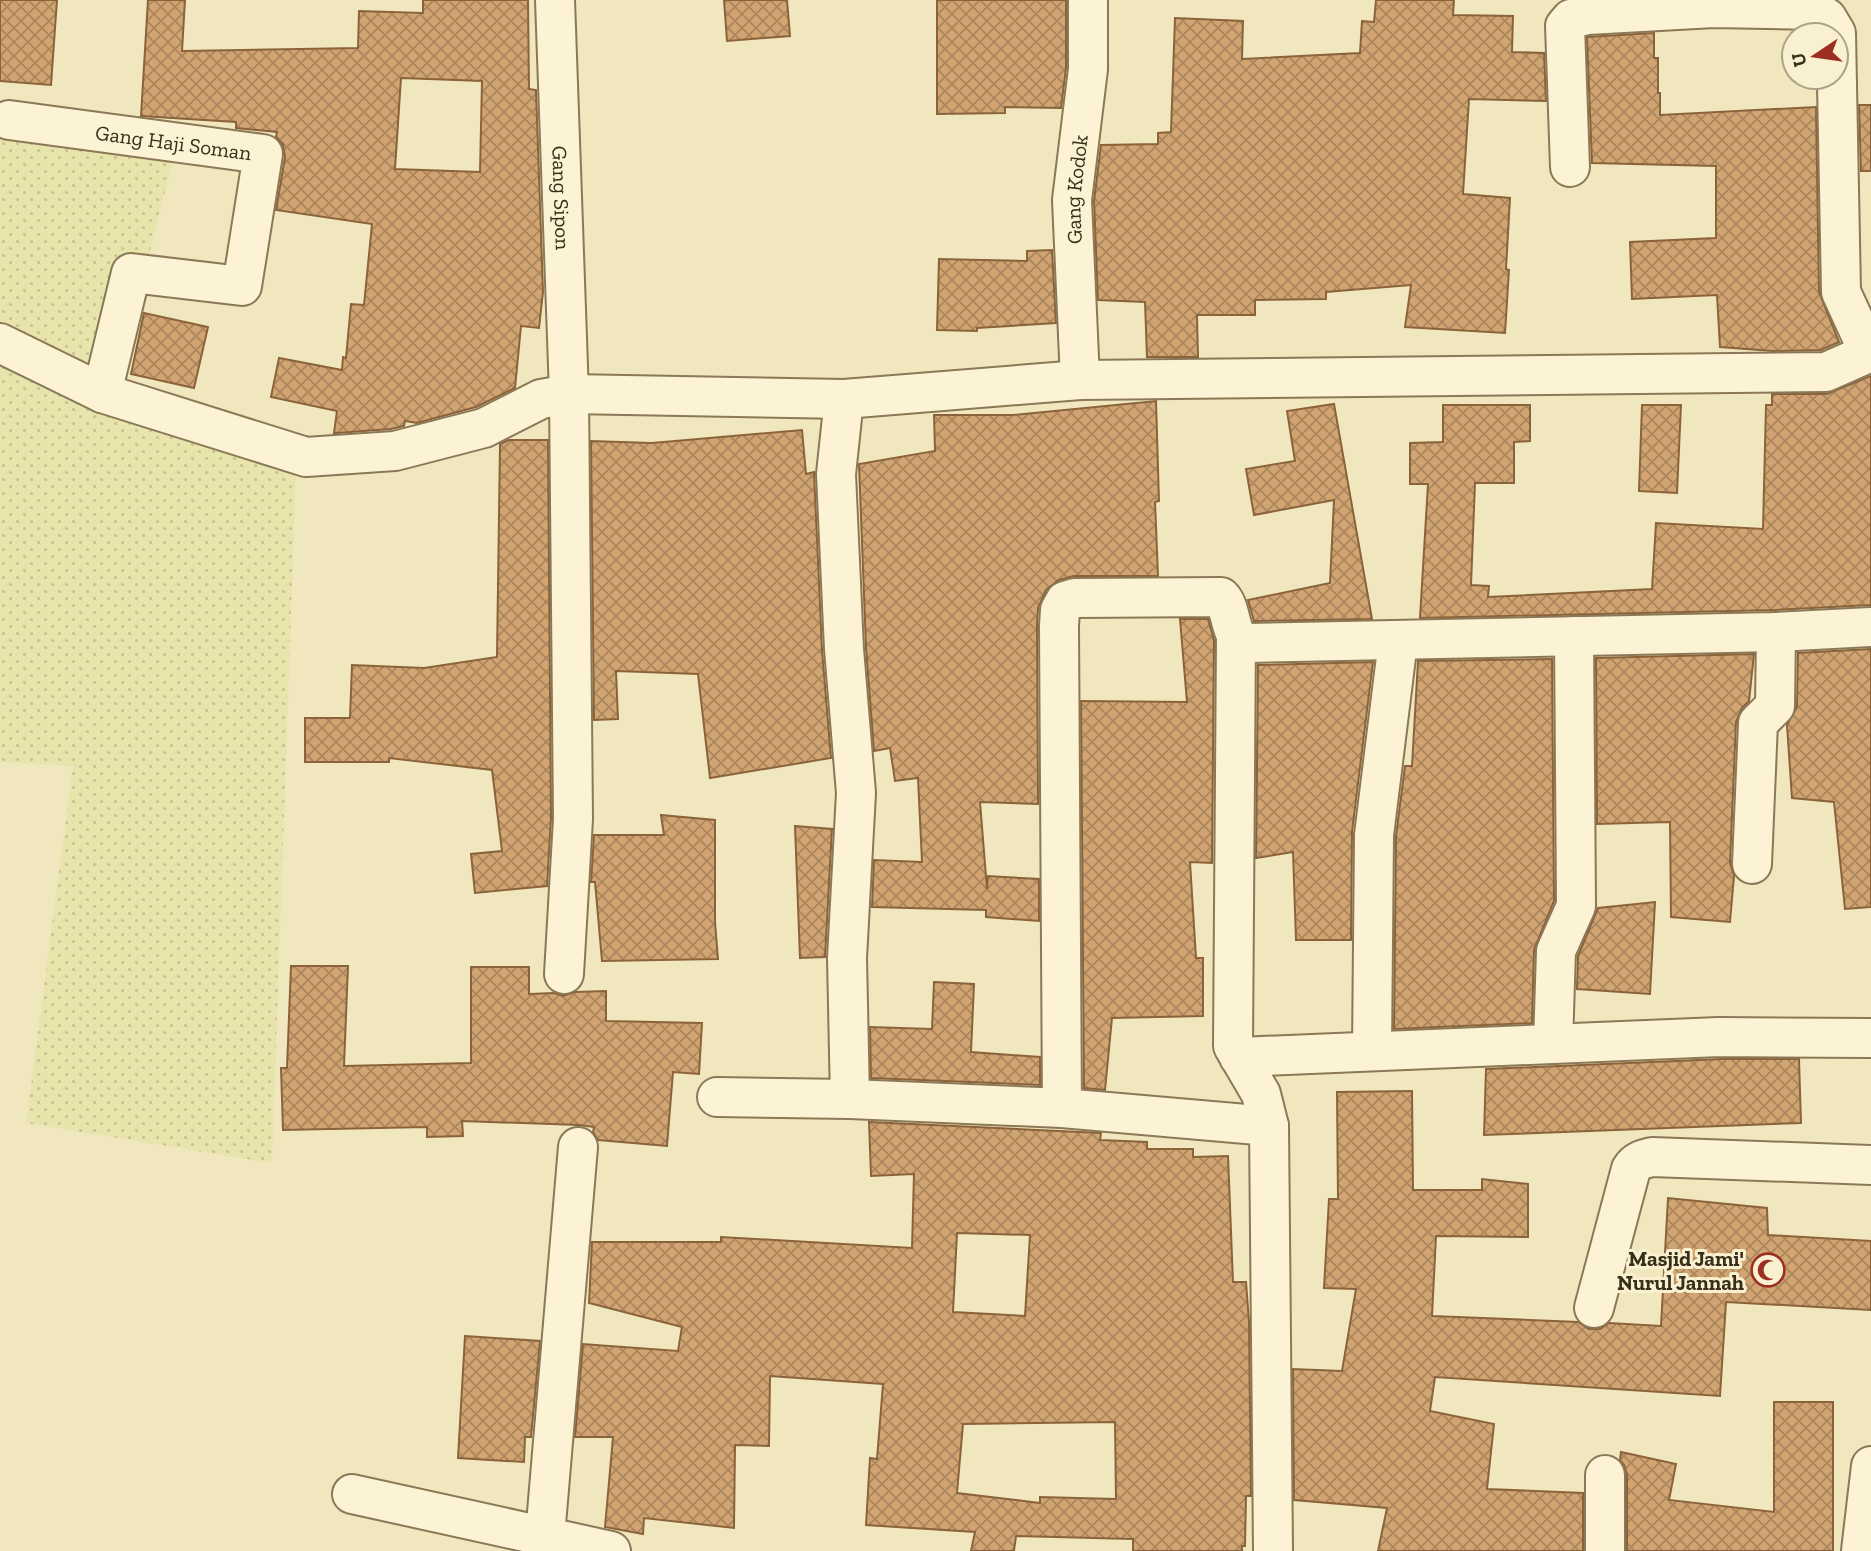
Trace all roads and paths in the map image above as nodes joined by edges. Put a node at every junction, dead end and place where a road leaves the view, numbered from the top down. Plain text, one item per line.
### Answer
1 (555, 0) edge
2 (1088, 0) edge
3 (9, 120) dead end
4 (1570, 167) dead end
5 (0, 343) edge
6 (1870, 352) edge
7 (1080, 380) junction
8 (102, 393) junction
9 (569, 394) junction
10 (844, 398) junction
11 (1871, 626) edge
12 (1776, 632) junction
13 (1574, 636) junction
14 (1236, 637) junction
15 (1398, 641) junction
16 (1752, 864) dead end
17 (564, 974) dead end
18 (1871, 1038) edge
19 (1553, 1044) junction
20 (1373, 1050) junction
21 (1239, 1057) junction
22 (717, 1097) dead end
23 (850, 1099) junction
24 (1062, 1108) junction
25 (1269, 1126) junction
26 (578, 1147) dead end
27 (1871, 1165) edge
28 (1594, 1308) dead end
29 (1871, 1466) edge
30 (1605, 1475) dead end
31 (352, 1494) dead end
32 (545, 1536) junction
33 (611, 1551) edge
34 (1273, 1551) edge
35 (1605, 1551) edge
36 (1861, 1551) edge

1 - 9 street, Gang Sipon
2 - 7 street, Gang Kodok
3 - 8 street, Gang Haji Soman
4 - 6 street
5 - 8 street
6 - 7 street
7 - 10 street
8 - 9 street
9 - 10 street
9 - 17 street, Gang Sipon
10 - 23 street
11 - 12 street
12 - 13 street
12 - 16 street
13 - 15 street
13 - 19 street
14 - 15 street
14 - 21 street
14 - 24 street
15 - 20 street
18 - 19 street
19 - 20 street
20 - 21 street
21 - 25 street
22 - 23 street
23 - 24 street
24 - 25 street
25 - 34 street
26 - 32 street
27 - 28 street
29 - 36 street
30 - 35 street
31 - 32 street
32 - 33 street

